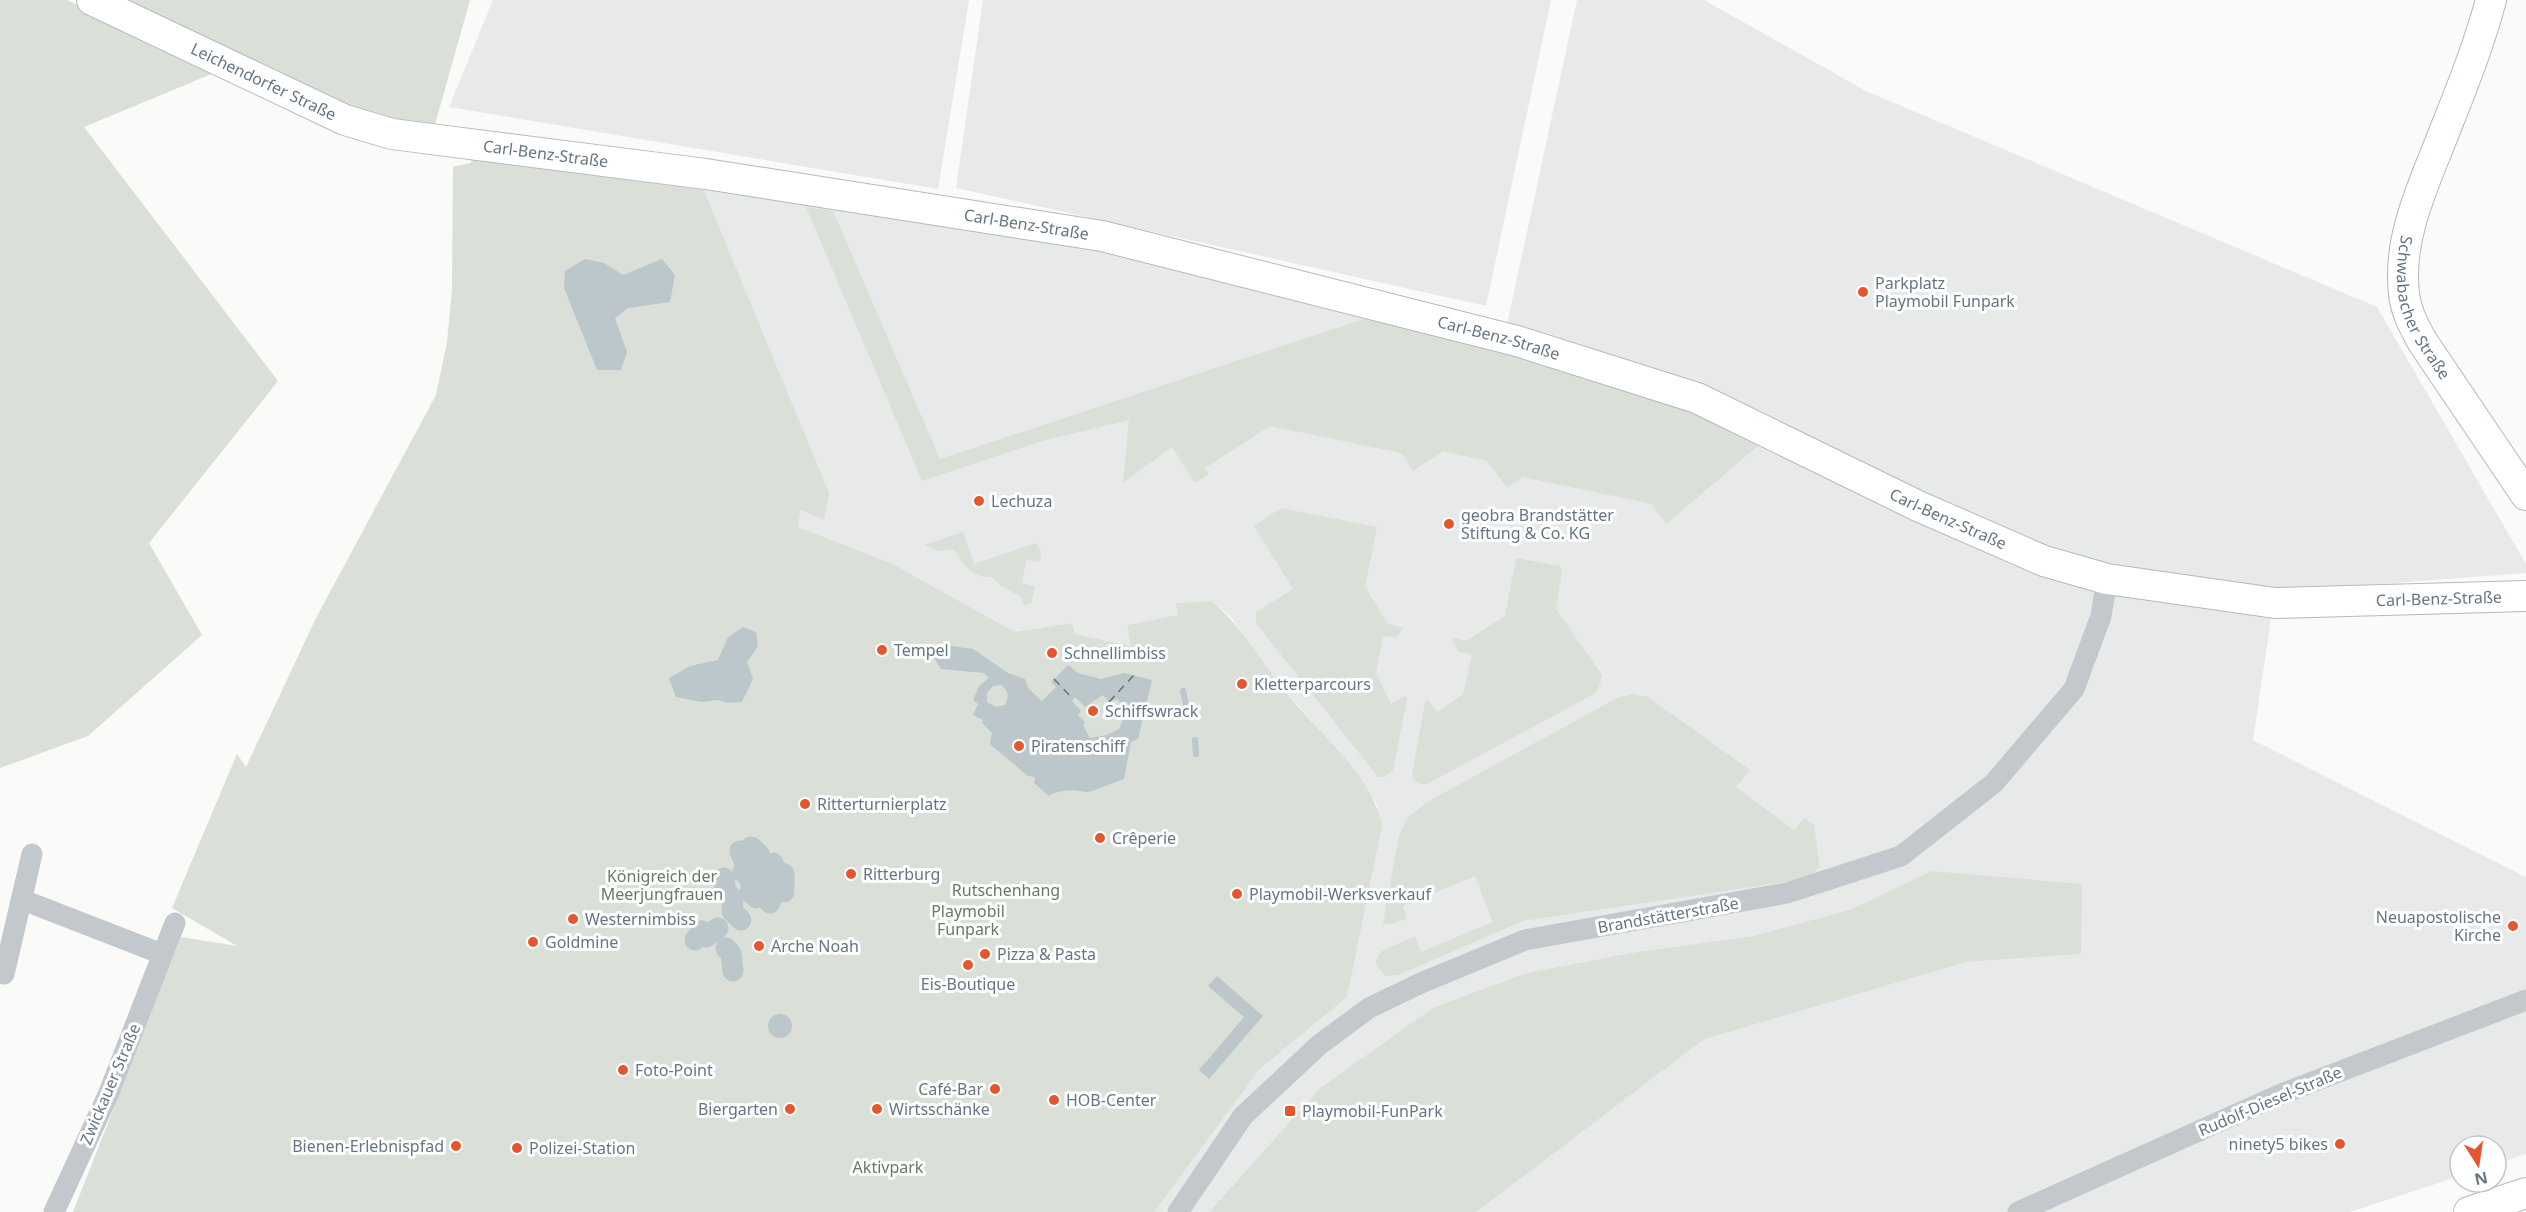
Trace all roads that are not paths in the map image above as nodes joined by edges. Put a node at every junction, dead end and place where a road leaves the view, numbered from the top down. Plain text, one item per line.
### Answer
1 (92, 0) edge
2 (2491, 0) edge
3 (444, 140) joint
4 (2526, 495) edge
5 (2107, 579) junction
6 (2526, 596) edge
7 (32, 854) dead end
8 (23, 900) junction
9 (175, 923) dead end
10 (162, 954) junction
11 (4, 974) dead end
12 (2526, 1000) edge
13 (2526, 1193) edge
14 (54, 1212) edge
15 (1178, 1212) edge
16 (2018, 1212) edge
17 (2469, 1212) edge

1 - 3 street, Leichendorfer Straße
2 - 4 street, Schwabacher Straße
3 - 5 street, Carl-Benz-Straße
5 - 6 street, Carl-Benz-Straße
5 - 15 street, Brandstätterstraße
7 - 8 street
8 - 10 street
8 - 11 street
9 - 10 street, Zwickauer Straße
10 - 14 street, Zwickauer Straße
12 - 16 street, Rudolf-Diesel-Straße
13 - 17 street

